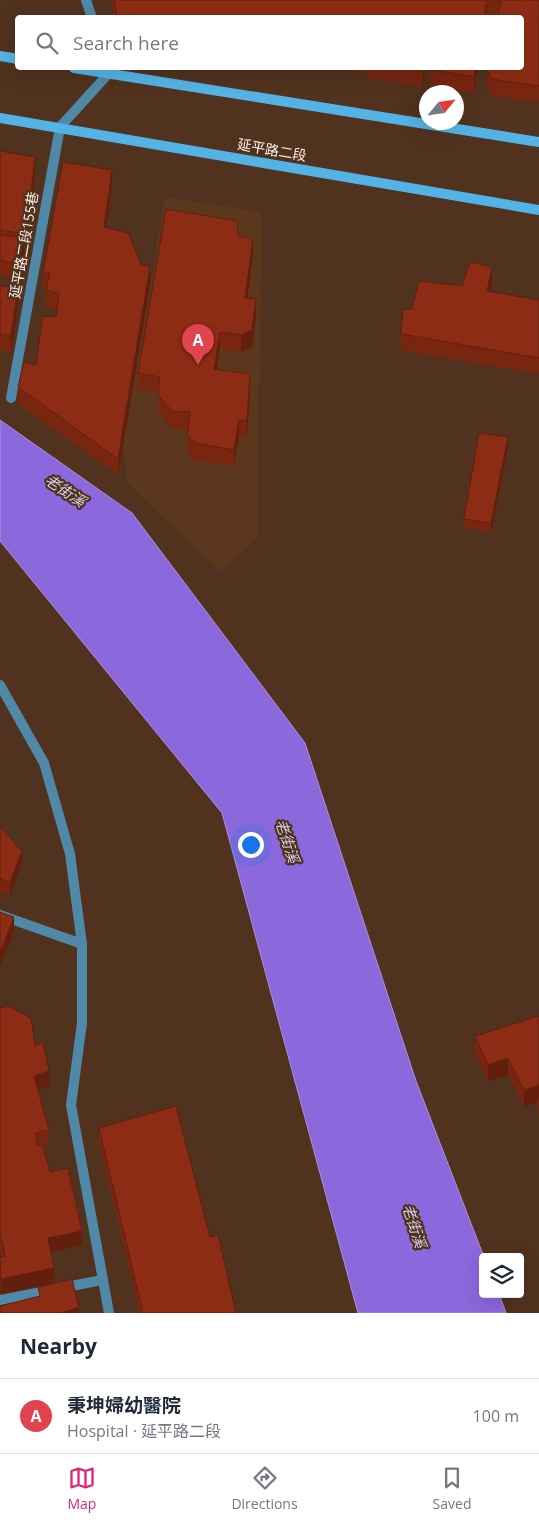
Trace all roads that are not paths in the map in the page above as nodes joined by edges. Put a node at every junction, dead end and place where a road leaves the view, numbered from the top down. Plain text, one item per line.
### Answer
1 (86, 0) edge
2 (91, 15) edge
3 (0, 56) edge
4 (15, 58) edge
5 (108, 70) edge
6 (0, 118) edge
7 (60, 127) junction
8 (539, 142) edge
9 (539, 210) edge
10 (11, 398) dead end
11 (0, 685) edge
12 (0, 915) edge
13 (82, 944) junction
14 (102, 1280) junction
15 (0, 1300) edge
16 (109, 1313) edge

1 - 2 lane
3 - 4 main road
5 - 7 lane
5 - 8 main road
6 - 7 main road, 延平路二段
7 - 9 main road, 延平路二段
7 - 10 lane, 延平路二段155巷
11 - 13 lane
12 - 13 lane
13 - 14 lane
14 - 15 lane
14 - 16 lane

